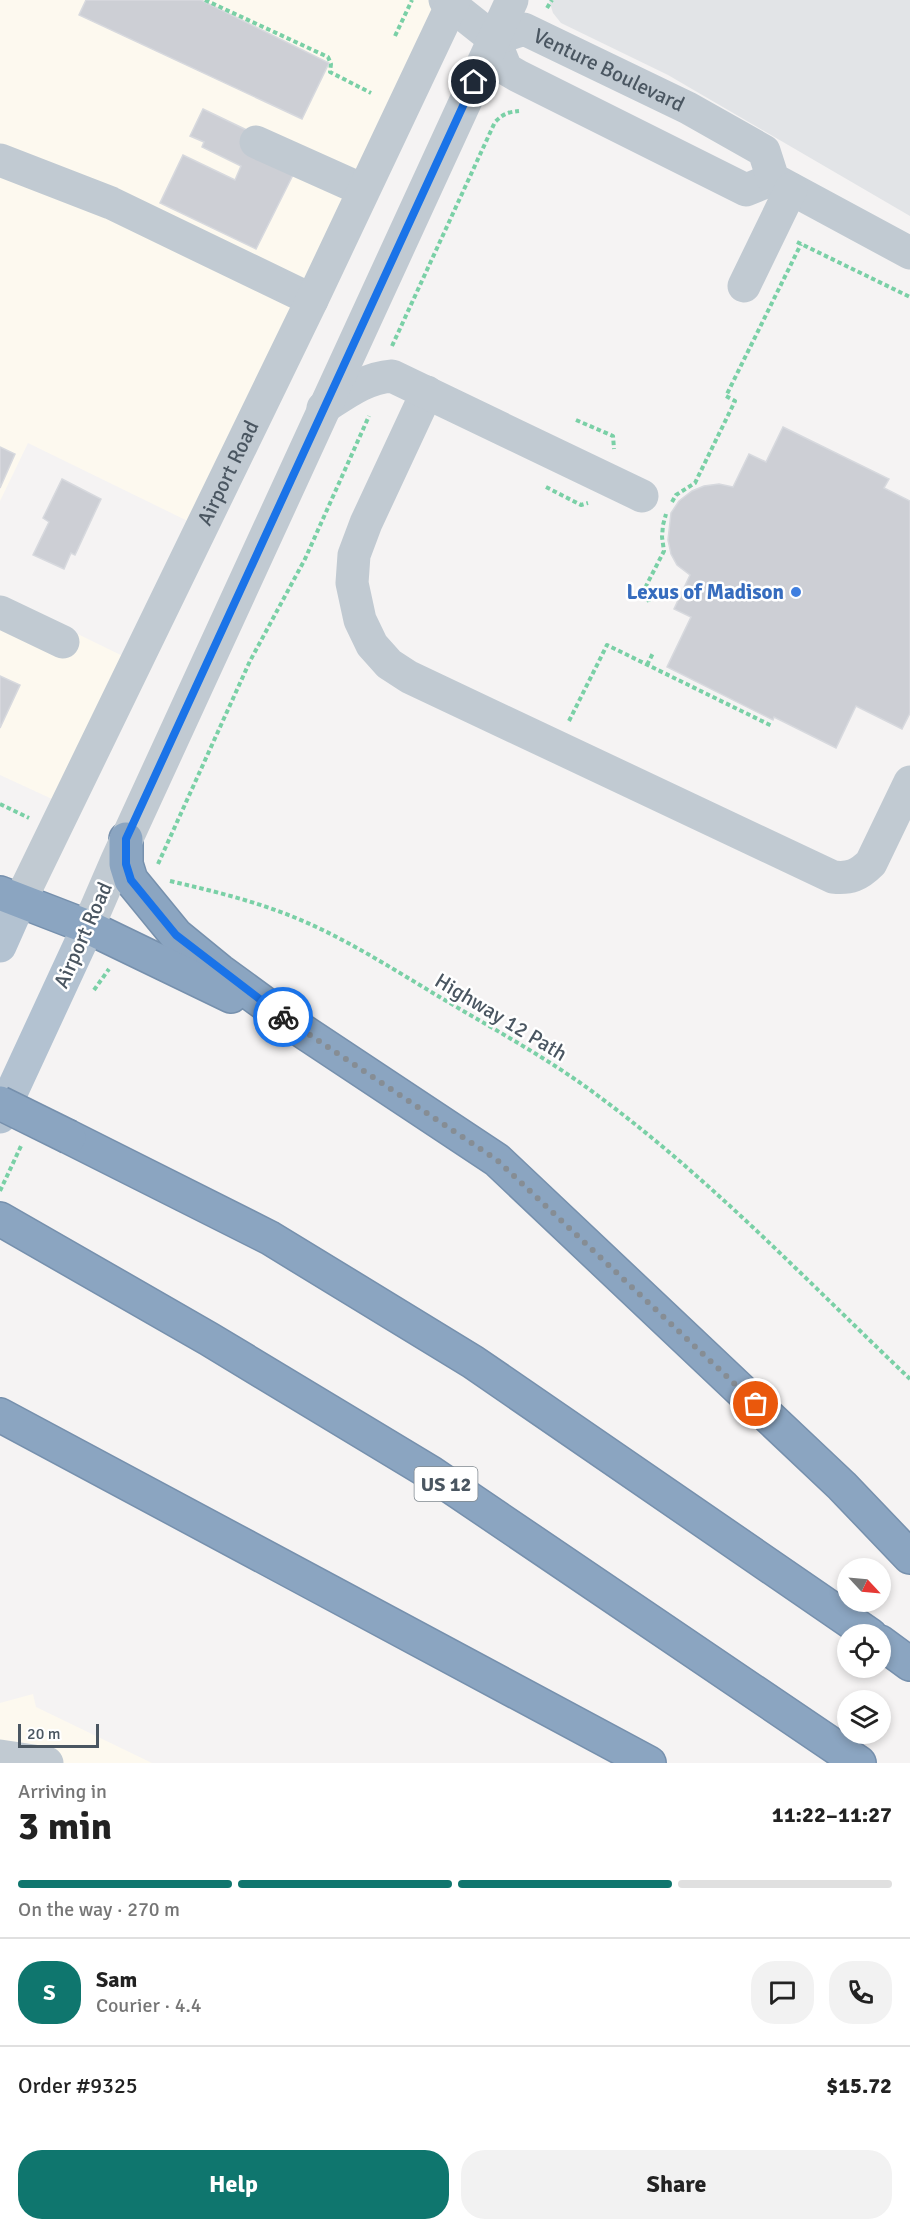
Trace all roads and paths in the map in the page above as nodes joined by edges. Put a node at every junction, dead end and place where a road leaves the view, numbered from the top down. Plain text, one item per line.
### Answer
1 (205, 0) edge
2 (412, 0) edge
3 (512, 0) edge
4 (450, 1) edge
5 (395, 36) dead end
6 (494, 39) junction
7 (371, 93) dead end
8 (256, 142) dead end
9 (0, 160) edge
10 (782, 184) junction
11 (363, 190) junction
12 (801, 244) dead end
13 (910, 253) edge
14 (744, 286) dead end
15 (312, 300) junction
16 (427, 392) junction
17 (323, 408) junction
18 (642, 496) dead end
19 (649, 602) dead end
20 (0, 612) edge
21 (63, 642) dead end
22 (653, 653) dead end
23 (647, 665) junction
24 (568, 725) dead end
25 (772, 726) dead end
26 (910, 782) edge
27 (0, 804) edge
28 (900, 828) edge
29 (54, 831) junction
30 (126, 839) junction
31 (168, 880) dead end
32 (10, 897) edge
33 (88, 927) junction
34 (0, 946) edge
35 (298, 1028) junction
36 (0, 1103) edge
37 (0, 1117) edge
38 (9, 1224) edge
39 (910, 1379) edge
40 (0, 1414) edge
41 (910, 1557) edge
42 (854, 1624) edge
43 (891, 1650) edge
44 (910, 1664) edge
45 (0, 1756) edge
46 (47, 1763) edge
47 (649, 1763) edge
48 (859, 1763) edge

1 - 7 path
2 - 5 path
3 - 6 street, Airport Road
4 - 6 street
4 - 11 street, Airport Road
6 - 10 street, Venture Boulevard
6 - 10 street, Venture Boulevard
6 - 17 street, Airport Road
8 - 11 street
9 - 15 street
10 - 13 street
10 - 14 street
11 - 15 street, Airport Road
12 - 19 path
15 - 29 street, Airport Road
16 - 17 street
16 - 18 street
16 - 28 street
17 - 30 street, Airport Road
20 - 21 street
22 - 23 path
23 - 24 path
23 - 25 path
26 - 28 street
27 - 29 path
29 - 32 street, Airport Road
30 - 33 street, Airport Road
30 - 35 highway
31 - 39 path, Highway 12 Path
32 - 33 highway
32 - 34 main road, Airport Road
33 - 35 highway
33 - 37 main road, Airport Road
35 - 41 highway
36 - 42 highway, bridge
38 - 48 highway, US 12
40 - 47 highway
43 - 44 highway
45 - 46 street

